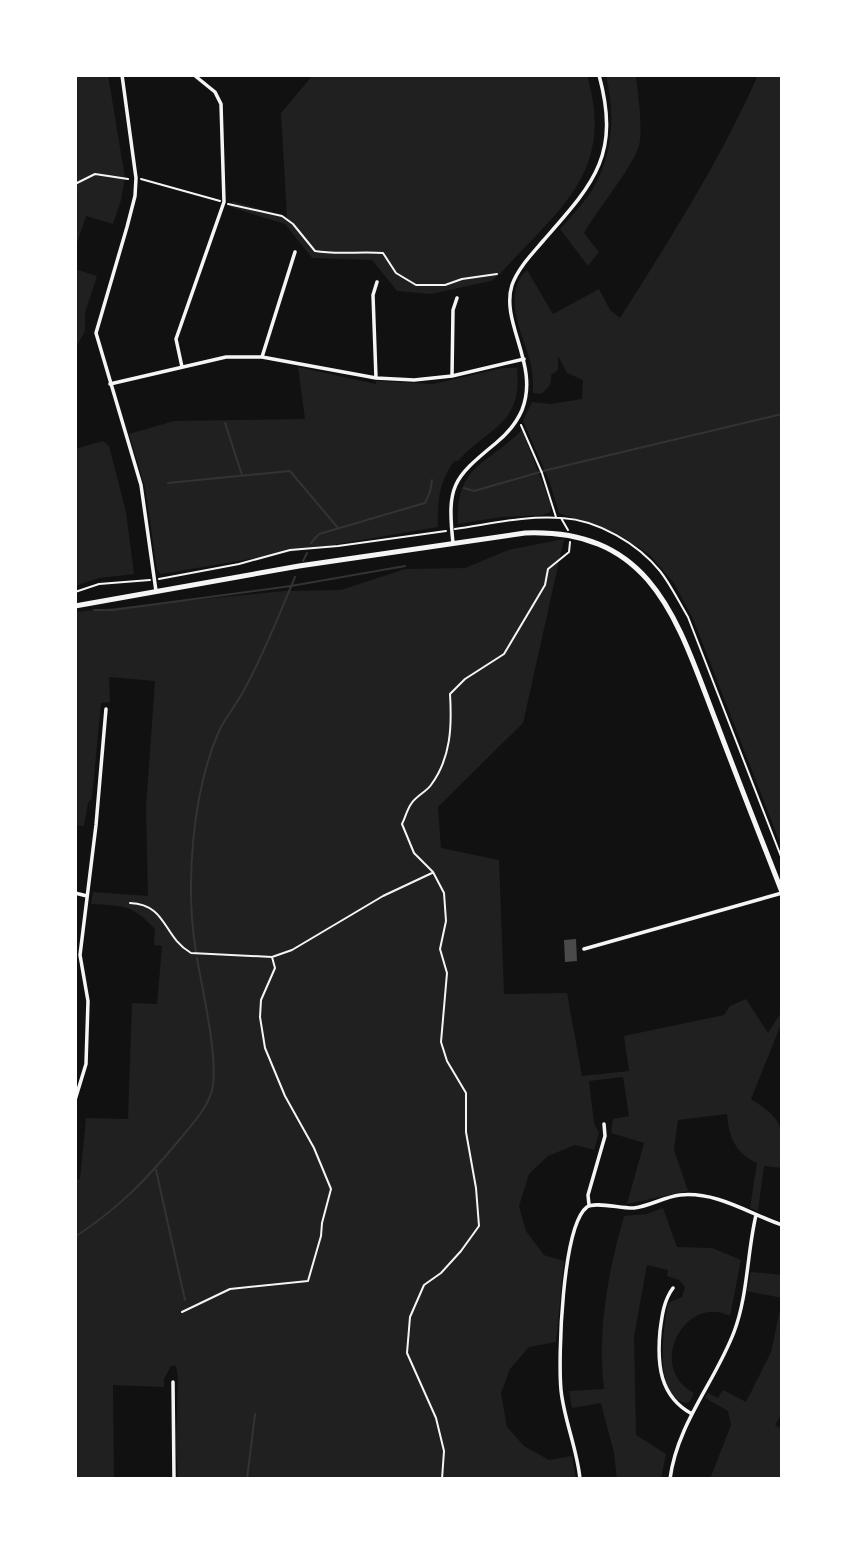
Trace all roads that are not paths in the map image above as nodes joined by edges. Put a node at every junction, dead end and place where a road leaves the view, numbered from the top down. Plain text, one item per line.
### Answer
1 (122, 75) edge
2 (194, 75) edge
3 (599, 75) edge
4 (295, 253) dead end
5 (377, 282) dead end
6 (457, 298) dead end
7 (262, 357) junction
8 (524, 359) junction
9 (182, 367) junction
10 (452, 376) junction
11 (376, 378) junction
12 (110, 384) junction
13 (453, 543) junction
14 (156, 591) junction
15 (75, 606) edge
16 (106, 709) dead end
17 (75, 893) edge
18 (782, 893) edge
19 (88, 896) junction
20 (584, 949) dead end
21 (75, 1100) edge
22 (604, 1124) dead end
23 (589, 1205) junction
24 (756, 1215) junction
25 (782, 1225) edge
26 (673, 1288) dead end
27 (173, 1382) dead end
28 (692, 1414) junction
29 (174, 1479) edge
30 (580, 1479) edge
31 (670, 1479) edge

1 - 12 street
2 - 9 street
3 - 8 street
4 - 7 street
5 - 11 street
6 - 10 street
7 - 9 street
7 - 11 street
8 - 10 street
8 - 13 street
9 - 12 street
10 - 11 street
12 - 14 street
13 - 14 main road
13 - 18 main road
14 - 15 main road
16 - 19 street
17 - 19 street
18 - 20 street
19 - 21 street
22 - 23 street
23 - 24 street
23 - 30 street
24 - 25 street
24 - 28 street
26 - 28 street
27 - 29 street
28 - 31 street

